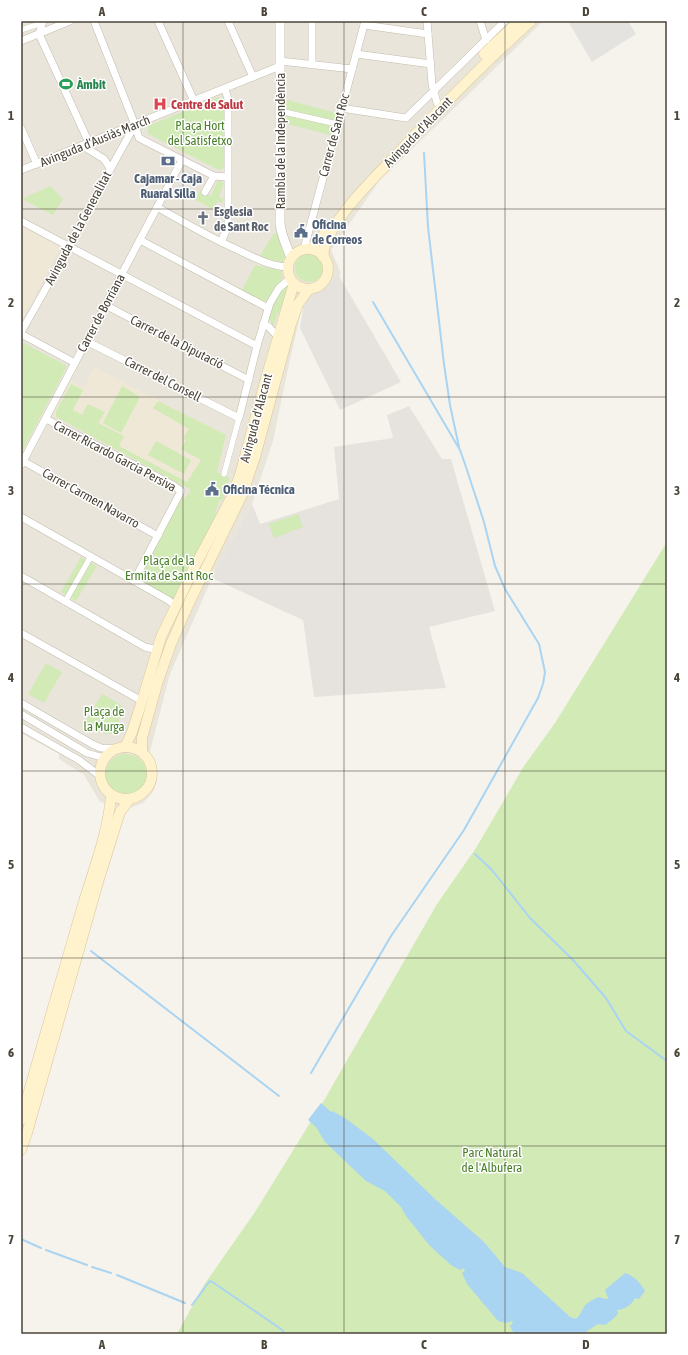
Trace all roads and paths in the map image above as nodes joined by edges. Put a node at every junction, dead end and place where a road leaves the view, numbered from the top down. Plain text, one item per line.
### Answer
1 (70, 21) edge
2 (94, 21) edge
3 (158, 21) edge
4 (228, 21) edge
5 (280, 21) edge
6 (312, 21) edge
7 (427, 21) edge
8 (480, 21) edge
9 (505, 21) edge
10 (518, 21) edge
11 (531, 21) edge
12 (42, 22) edge
13 (365, 23) edge
14 (21, 30) edge
15 (39, 34) junction
16 (428, 34) junction
17 (486, 40) junction
18 (21, 41) edge
19 (356, 54) junction
20 (280, 64) junction
21 (431, 64) junction
22 (312, 65) junction
23 (352, 69) junction
24 (253, 77) junction
25 (225, 89) junction
26 (434, 89) junction
27 (194, 101) junction
28 (437, 103) junction
29 (341, 108) junction
30 (280, 111) junction
31 (337, 124) junction
32 (135, 125) junction
33 (21, 128) edge
34 (86, 144) junction
35 (182, 160) junction
36 (37, 164) junction
37 (110, 168) junction
38 (21, 170) edge
39 (214, 176) junction
40 (227, 177) junction
41 (205, 192) dead end
42 (157, 207) junction
43 (21, 221) edge
44 (140, 240) junction
45 (221, 242) junction
46 (69, 247) junction
47 (307, 249) junction
48 (323, 256) junction
49 (289, 263) junction
50 (121, 275) junction
51 (293, 282) junction
52 (309, 289) junction
53 (105, 305) junction
54 (268, 308) junction
55 (263, 324) junction
56 (21, 333) edge
57 (278, 337) junction
58 (86, 341) junction
59 (256, 346) junction
60 (75, 362) junction
61 (249, 380) junction
62 (239, 418) junction
63 (46, 419) junction
64 (22, 463) edge
65 (224, 474) dead end
66 (21, 517) edge
67 (158, 536) junction
68 (91, 556) junction
69 (21, 576) edge
70 (134, 581) junction
71 (66, 602) junction
72 (176, 606) junction
73 (21, 633) edge
74 (157, 650) junction
75 (142, 701) junction
76 (21, 703) edge
77 (21, 714) edge
78 (21, 727) edge
79 (120, 748) junction
80 (142, 752) junction
81 (107, 756) junction
82 (100, 776) junction
83 (111, 795) junction
84 (129, 800) junction
85 (21, 1120) edge
86 (21, 1150) edge

1 - 15 street
2 - 32 street
3 - 27 street
4 - 24 street
5 - 20 street, Rambla de la Independència
6 - 22 street
7 - 16 street
8 - 17 street
9 - 17 street, Avinguda d'Alacant
10 - 28 main road, Avinguda d'Alacant
11 - 48 main road, Avinguda d'Alacant
12 - 14 street
12 - 15 street
13 - 16 street
13 - 19 street, Carrer de Sant Roc
15 - 18 street
15 - 34 street
16 - 21 street
17 - 26 street, Avinguda d'Alacant
19 - 21 street
19 - 23 street, Carrer de Sant Roc
20 - 22 street
20 - 24 street, Avinguda d'Ausiàs March
20 - 30 street, Rambla de la Independència
21 - 26 street
22 - 23 street
23 - 29 street, Carrer de Sant Roc
24 - 25 street, Avinguda d'Ausiàs March
25 - 27 street, Avinguda d'Ausiàs March
25 - 40 street
26 - 28 street
26 - 29 street, Avinguda d'Alacant
27 - 32 street, Avinguda d'Ausiàs March
28 - 47 main road, Avinguda d'Alacant
29 - 31 street, Carrer de Sant Roc
30 - 31 street
30 - 49 street, Rambla de la Independència
31 - 47 street, Carrer de Sant Roc
32 - 34 street, Avinguda d'Ausiàs March
32 - 35 street
32 - 37 street, Avinguda de la Generalitat
33 - 36 street
34 - 36 street, Avinguda d'Ausiàs March
34 - 37 street
35 - 39 street
35 - 42 street, Carrer de Borriana
36 - 38 street, Avinguda d'Ausiàs March
37 - 46 street, Avinguda de la Generalitat
39 - 40 street
39 - 41 street
40 - 45 street
42 - 44 street, Carrer de Borriana
42 - 45 street
43 - 46 street
44 - 50 street, Carrer de Borriana
44 - 54 street
45 - 49 street
46 - 50 street
46 - 56 street, Avinguda de la Generalitat
47 - 48 main road
47 - 49 main road
48 - 52 main road
49 - 51 main road
50 - 53 street, Carrer de Borriana
50 - 59 street
51 - 52 main road
51 - 54 street, Avinguda d'Alacant
51 - 57 main road, Avinguda d'Alacant
52 - 80 main road, Avinguda d'Alacant
53 - 58 street, Carrer de Borriana
53 - 61 street, Carrer de la Diputació
54 - 55 street, Avinguda d'Alacant
55 - 57 street
55 - 59 street, Avinguda d'Alacant
56 - 60 street
57 - 72 main road, Avinguda d'Alacant
58 - 60 street, Carrer de Borriana
58 - 62 street, Carrer del Consell
59 - 61 street, Avinguda d'Alacant
60 - 63 street, Carrer de Borriana
61 - 62 street, Avinguda d'Alacant
62 - 65 street, Avinguda d'Alacant
63 - 64 street, Carrer de Borriana
63 - 67 street, Carrer Ricardo Garcia Persiva
64 - 67 street, Carrer Carmen Navarro
66 - 68 street
67 - 70 street, Carrer Ricardo Garcia Persiva
68 - 70 street
68 - 71 street
69 - 71 street
70 - 72 street
71 - 74 street
72 - 74 main road, Avinguda d'Alacant
73 - 75 street
74 - 75 main road, Avinguda d'Alacant
75 - 79 main road, Avinguda d'Alacant
76 - 79 street
77 - 81 street
78 - 82 street
79 - 80 main road
79 - 81 main road
80 - 84 main road
81 - 82 main road
82 - 83 main road
83 - 84 main road
83 - 85 main road
84 - 86 main road

